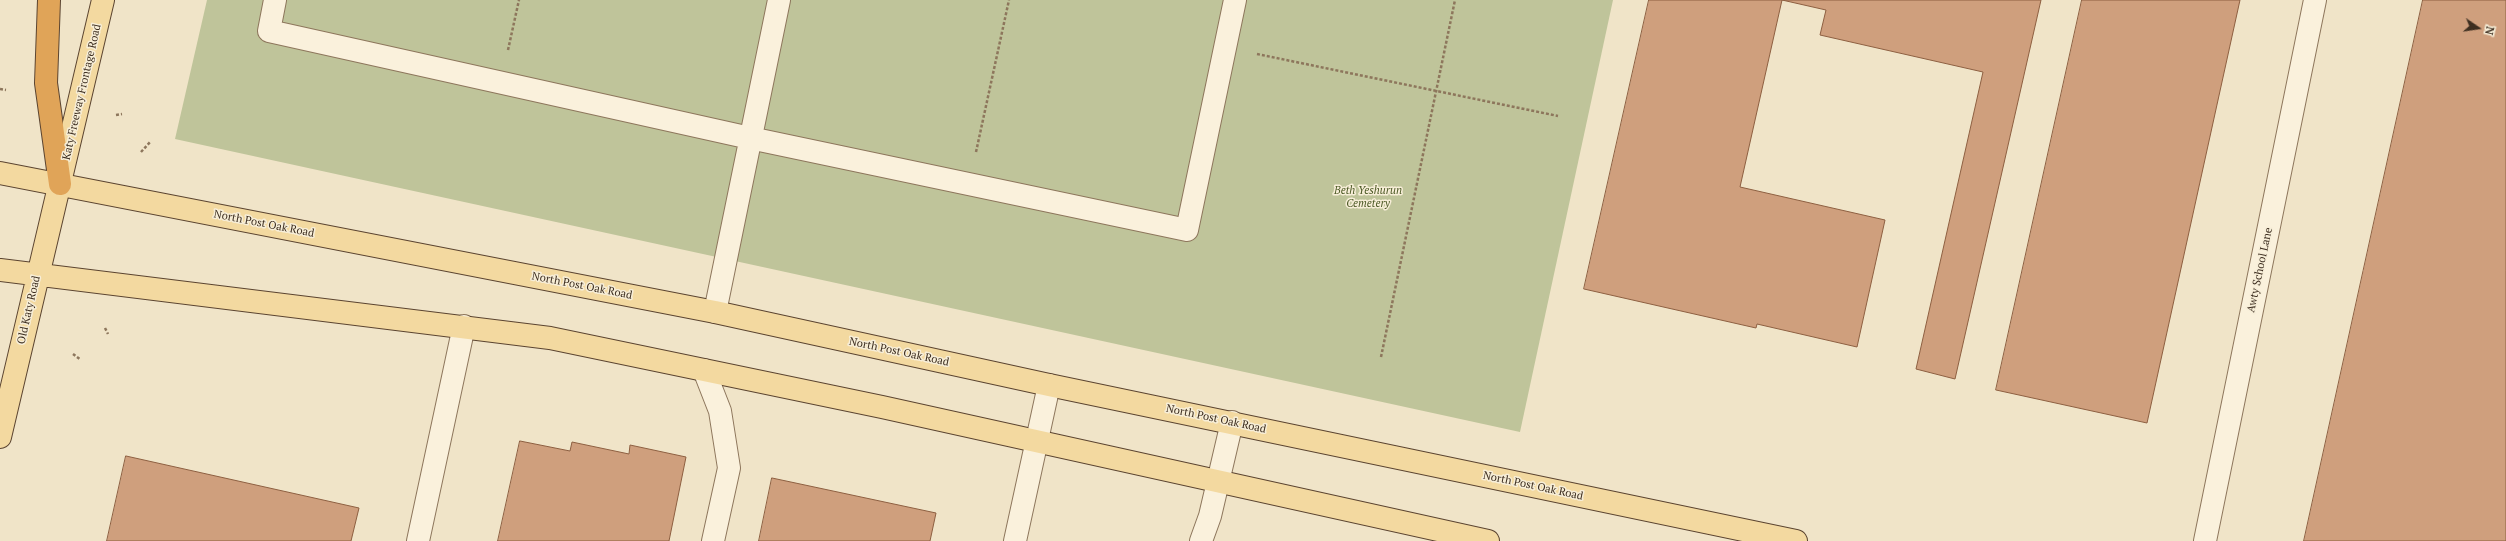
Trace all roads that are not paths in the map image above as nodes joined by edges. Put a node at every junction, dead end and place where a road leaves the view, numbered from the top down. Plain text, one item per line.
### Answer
1 (49, 0) edge
2 (103, 0) edge
3 (275, 0) edge
4 (779, 0) edge
5 (1235, 0) edge
6 (2316, 0) edge
7 (750, 138) junction
8 (0, 173) edge
9 (60, 184) junction
10 (0, 270) edge
11 (37, 276) junction
12 (715, 312) junction
13 (464, 326) junction
14 (704, 370) junction
15 (1049, 385) junction
16 (1232, 422) junction
17 (0, 437) edge
18 (1037, 441) junction
19 (1218, 481) junction
20 (1451, 538) edge
21 (418, 541) edge
22 (713, 541) edge
23 (1015, 541) edge
24 (1201, 541) edge
25 (1488, 541) edge
26 (1796, 541) edge
27 (2205, 541) edge

1 - 9 highway
2 - 9 main road, Katy Freeway Frontage Road
3 - 7 street
4 - 7 street
5 - 7 street
6 - 27 street, Awty School Lane
7 - 12 street
8 - 9 main road, North Post Oak Road
9 - 11 main road, Old Katy Road
9 - 12 main road, North Post Oak Road
10 - 11 main road
11 - 13 main road
11 - 17 main road, Old Katy Road
12 - 15 main road, North Post Oak Road
13 - 14 main road
13 - 21 street
14 - 18 main road
14 - 22 street
15 - 16 main road, North Post Oak Road
15 - 18 street
16 - 19 street
16 - 26 main road, North Post Oak Road
18 - 19 main road
18 - 23 street
19 - 20 main road
19 - 24 street
20 - 25 main road

